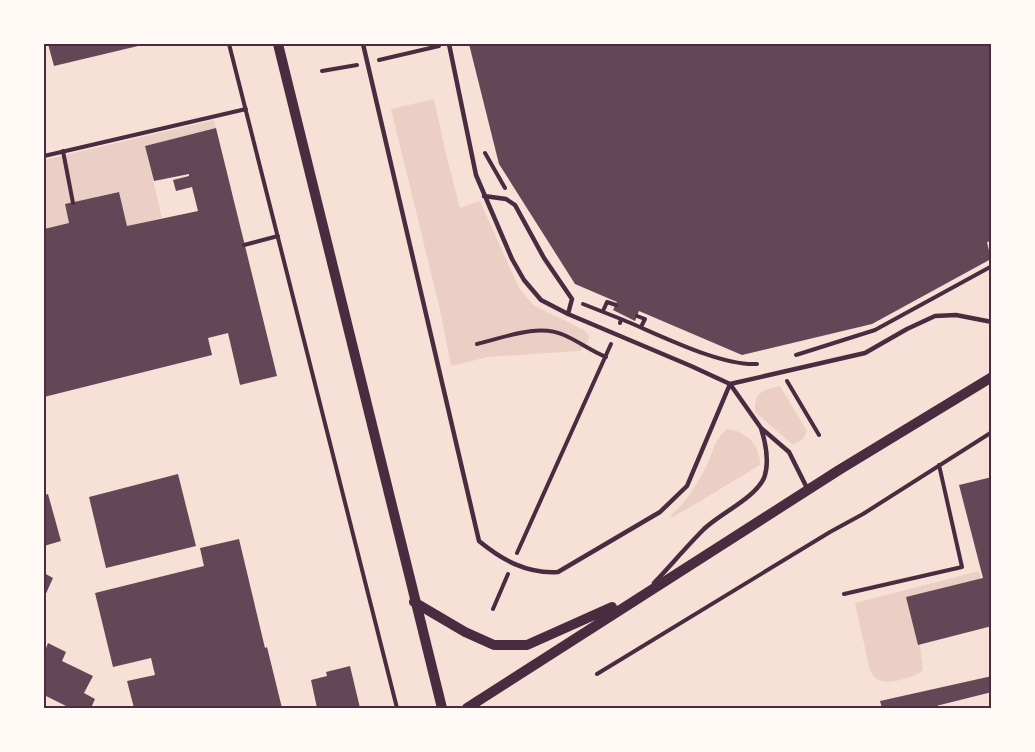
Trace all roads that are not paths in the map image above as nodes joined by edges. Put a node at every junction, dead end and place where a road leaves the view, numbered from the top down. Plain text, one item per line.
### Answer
1 (278, 44) edge
2 (363, 44) edge
3 (449, 44) edge
4 (484, 196) junction
5 (568, 314) junction
6 (992, 322) edge
7 (992, 377) edge
8 (730, 384) junction
9 (761, 428) junction
10 (808, 490) junction
11 (645, 592) junction
12 (414, 602) junction
13 (441, 708) edge
14 (467, 708) edge

1 - 12 street
2 - 8 lane
3 - 4 lane
4 - 5 lane
4 - 5 lane
5 - 8 lane
6 - 8 lane
7 - 10 street
8 - 9 lane
9 - 10 lane
9 - 11 lane
10 - 11 street
11 - 12 street
11 - 14 street
12 - 13 street

